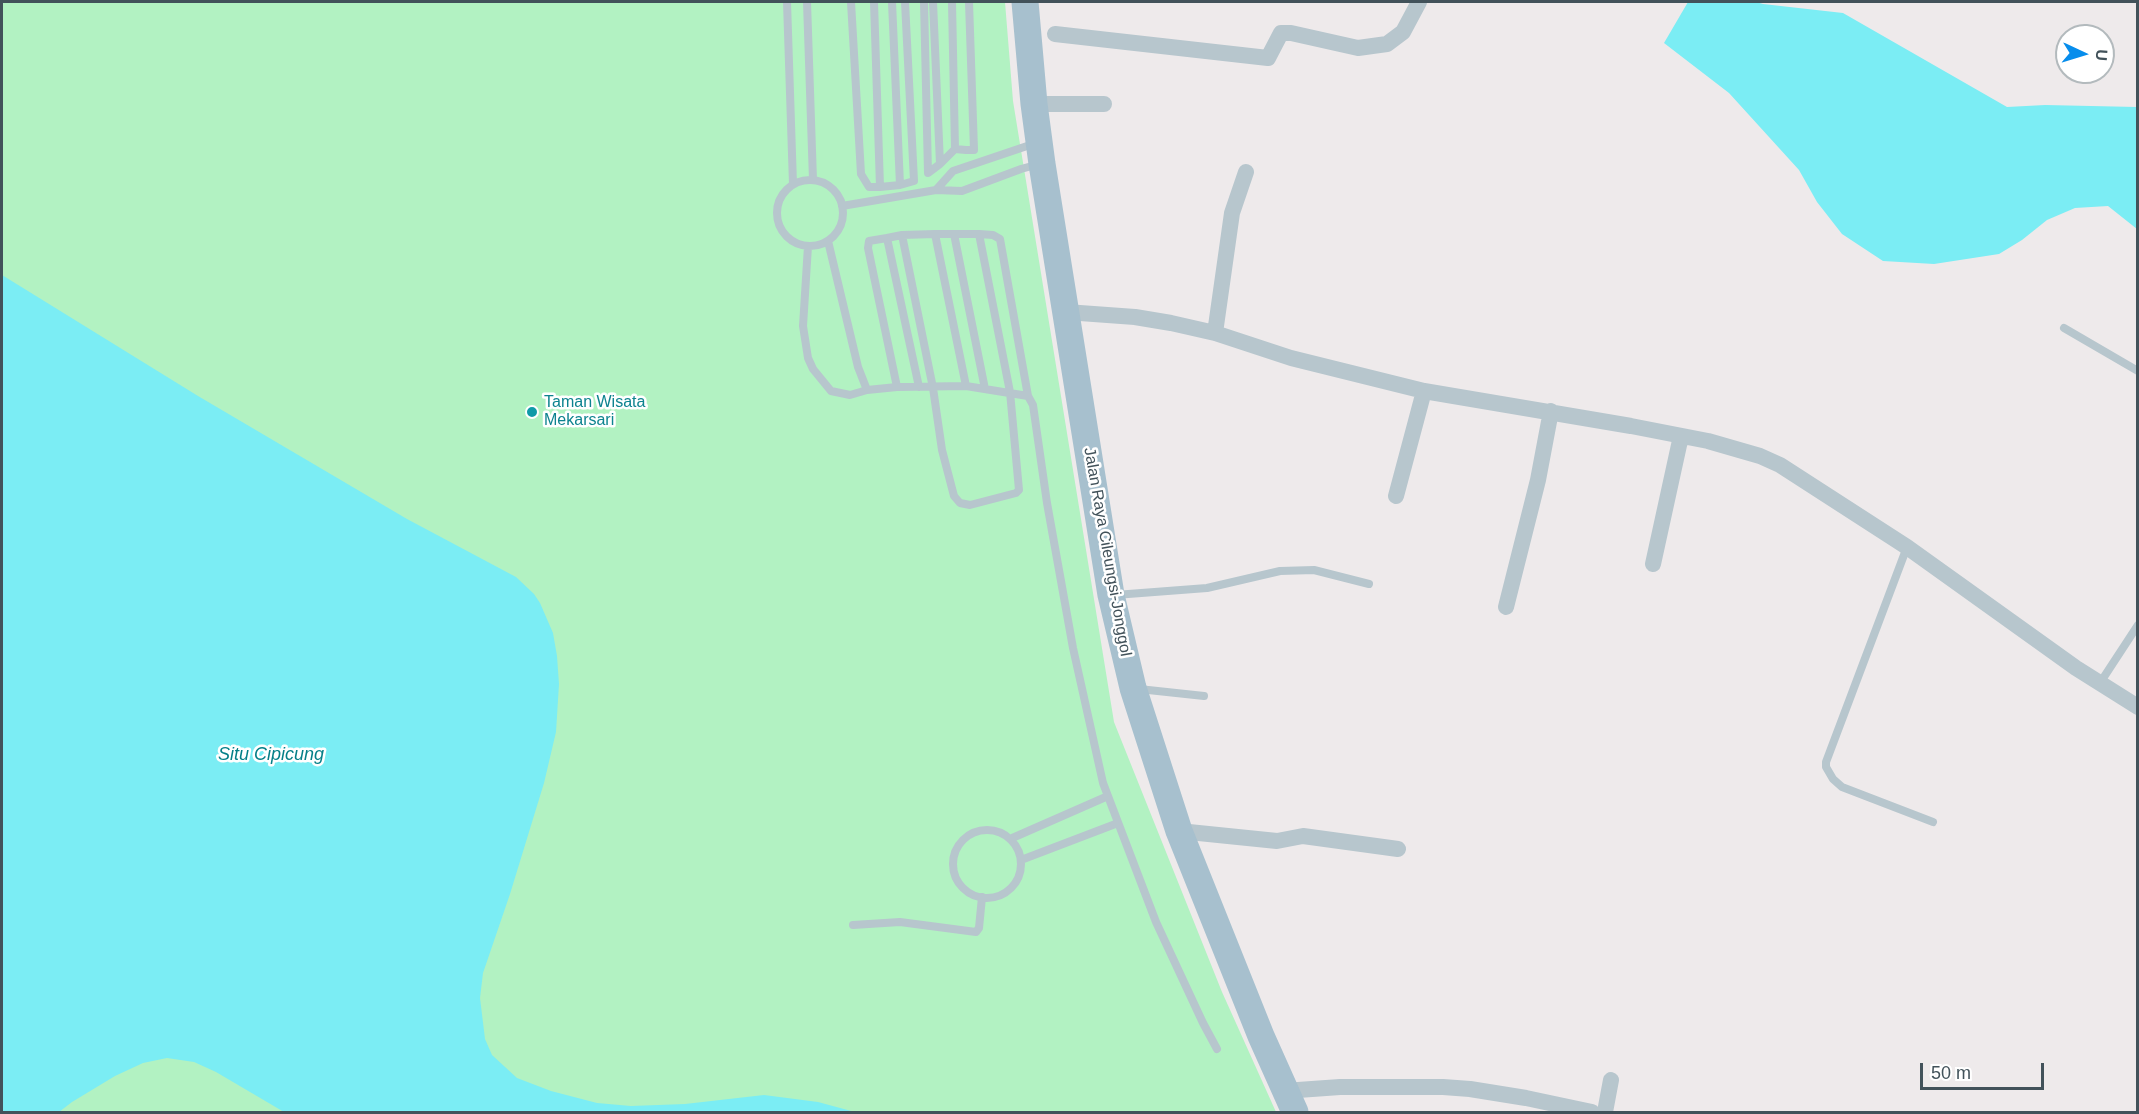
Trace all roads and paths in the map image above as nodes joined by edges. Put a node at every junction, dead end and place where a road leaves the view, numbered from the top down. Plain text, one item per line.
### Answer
1 (788, 2) edge
2 (807, 2) edge
3 (851, 2) edge
4 (874, 2) edge
5 (892, 2) edge
6 (905, 2) edge
7 (924, 2) edge
8 (933, 2) edge
9 (952, 2) edge
10 (969, 2) edge
11 (1025, 2) edge
12 (1419, 2) edge
13 (1054, 34) dead end
14 (1034, 104) junction
15 (1104, 104) dead end
16 (955, 149) junction
17 (1041, 153) junction
18 (940, 164) junction
19 (1246, 172) dead end
20 (928, 173) junction
21 (813, 180) junction
22 (914, 181) junction
23 (794, 184) junction
24 (900, 185) junction
25 (880, 187) junction
26 (936, 190) junction
27 (842, 206) junction
28 (935, 234) junction
29 (954, 234) junction
30 (979, 234) junction
31 (902, 235) junction
32 (887, 238) junction
33 (828, 241) junction
34 (808, 246) junction
35 (1066, 312) junction
36 (2064, 328) dead end
37 (1215, 333) junction
38 (2138, 371) edge
39 (966, 386) junction
40 (897, 387) junction
41 (919, 387) junction
42 (933, 387) junction
43 (985, 389) junction
44 (867, 390) junction
45 (1424, 391) junction
46 (1010, 392) junction
47 (1028, 396) junction
48 (1551, 411) junction
49 (1681, 436) junction
50 (1396, 496) dead end
51 (1907, 547) junction
52 (1653, 564) dead end
53 (1369, 584) dead end
54 (1111, 595) junction
55 (1506, 607) dead end
56 (2138, 625) edge
57 (2100, 683) junction
58 (1133, 688) junction
59 (1204, 696) dead end
60 (2138, 707) edge
61 (1108, 796) junction
62 (1933, 822) dead end
63 (1118, 823) junction
64 (1179, 831) junction
65 (1010, 839) junction
66 (1398, 849) dead end
67 (1021, 860) junction
68 (982, 897) junction
69 (853, 925) dead end
70 (1218, 1049) dead end
71 (1611, 1080) dead end
72 (1289, 1102) edge
73 (1592, 1113) edge
74 (1605, 1113) edge

1 - 23 lane
2 - 21 lane
3 - 25 lane
4 - 25 lane
5 - 24 lane
6 - 22 lane
7 - 20 lane
8 - 18 lane
9 - 16 lane
10 - 16 lane
11 - 14 main road, Jalan Raya Cileungsi-Jonggol
12 - 13 street
14 - 15 street
14 - 17 main road, Jalan Raya Cileungsi-Jonggol
16 - 18 lane
17 - 26 lane
17 - 26 lane
17 - 35 main road, Jalan Raya Cileungsi-Jonggol
18 - 20 lane
19 - 37 street
20 - 22 lane
21 - 23 lane
21 - 27 lane
22 - 24 lane
23 - 34 lane
24 - 25 lane
26 - 27 lane
27 - 33 lane
28 - 29 lane
28 - 31 lane
28 - 39 lane
29 - 30 lane
29 - 43 lane
30 - 46 lane
30 - 47 lane
31 - 32 lane
31 - 42 lane
32 - 40 lane
32 - 41 lane
33 - 34 lane
33 - 44 lane
34 - 44 lane
35 - 37 street
35 - 54 main road, Jalan Raya Cileungsi-Jonggol
36 - 38 lane
37 - 45 street
39 - 42 lane
39 - 43 lane
40 - 41 lane
40 - 44 lane
41 - 42 lane
42 - 46 lane
43 - 46 lane
45 - 48 street
45 - 50 street
46 - 47 lane
47 - 61 lane
48 - 49 street
48 - 55 street
49 - 51 street
49 - 52 street
51 - 57 street
51 - 62 lane
53 - 54 lane
54 - 58 main road, Jalan Raya Cileungsi-Jonggol
56 - 57 lane
57 - 60 street
58 - 59 lane
58 - 64 main road, Jalan Raya Cileungsi-Jonggol
61 - 63 lane
61 - 65 lane
63 - 67 lane
63 - 70 lane
64 - 66 street
64 - 72 main road, Jalan Raya Cileungsi-Jonggol
65 - 67 lane
65 - 68 lane
67 - 68 lane
68 - 69 lane
71 - 74 street
72 - 73 street

